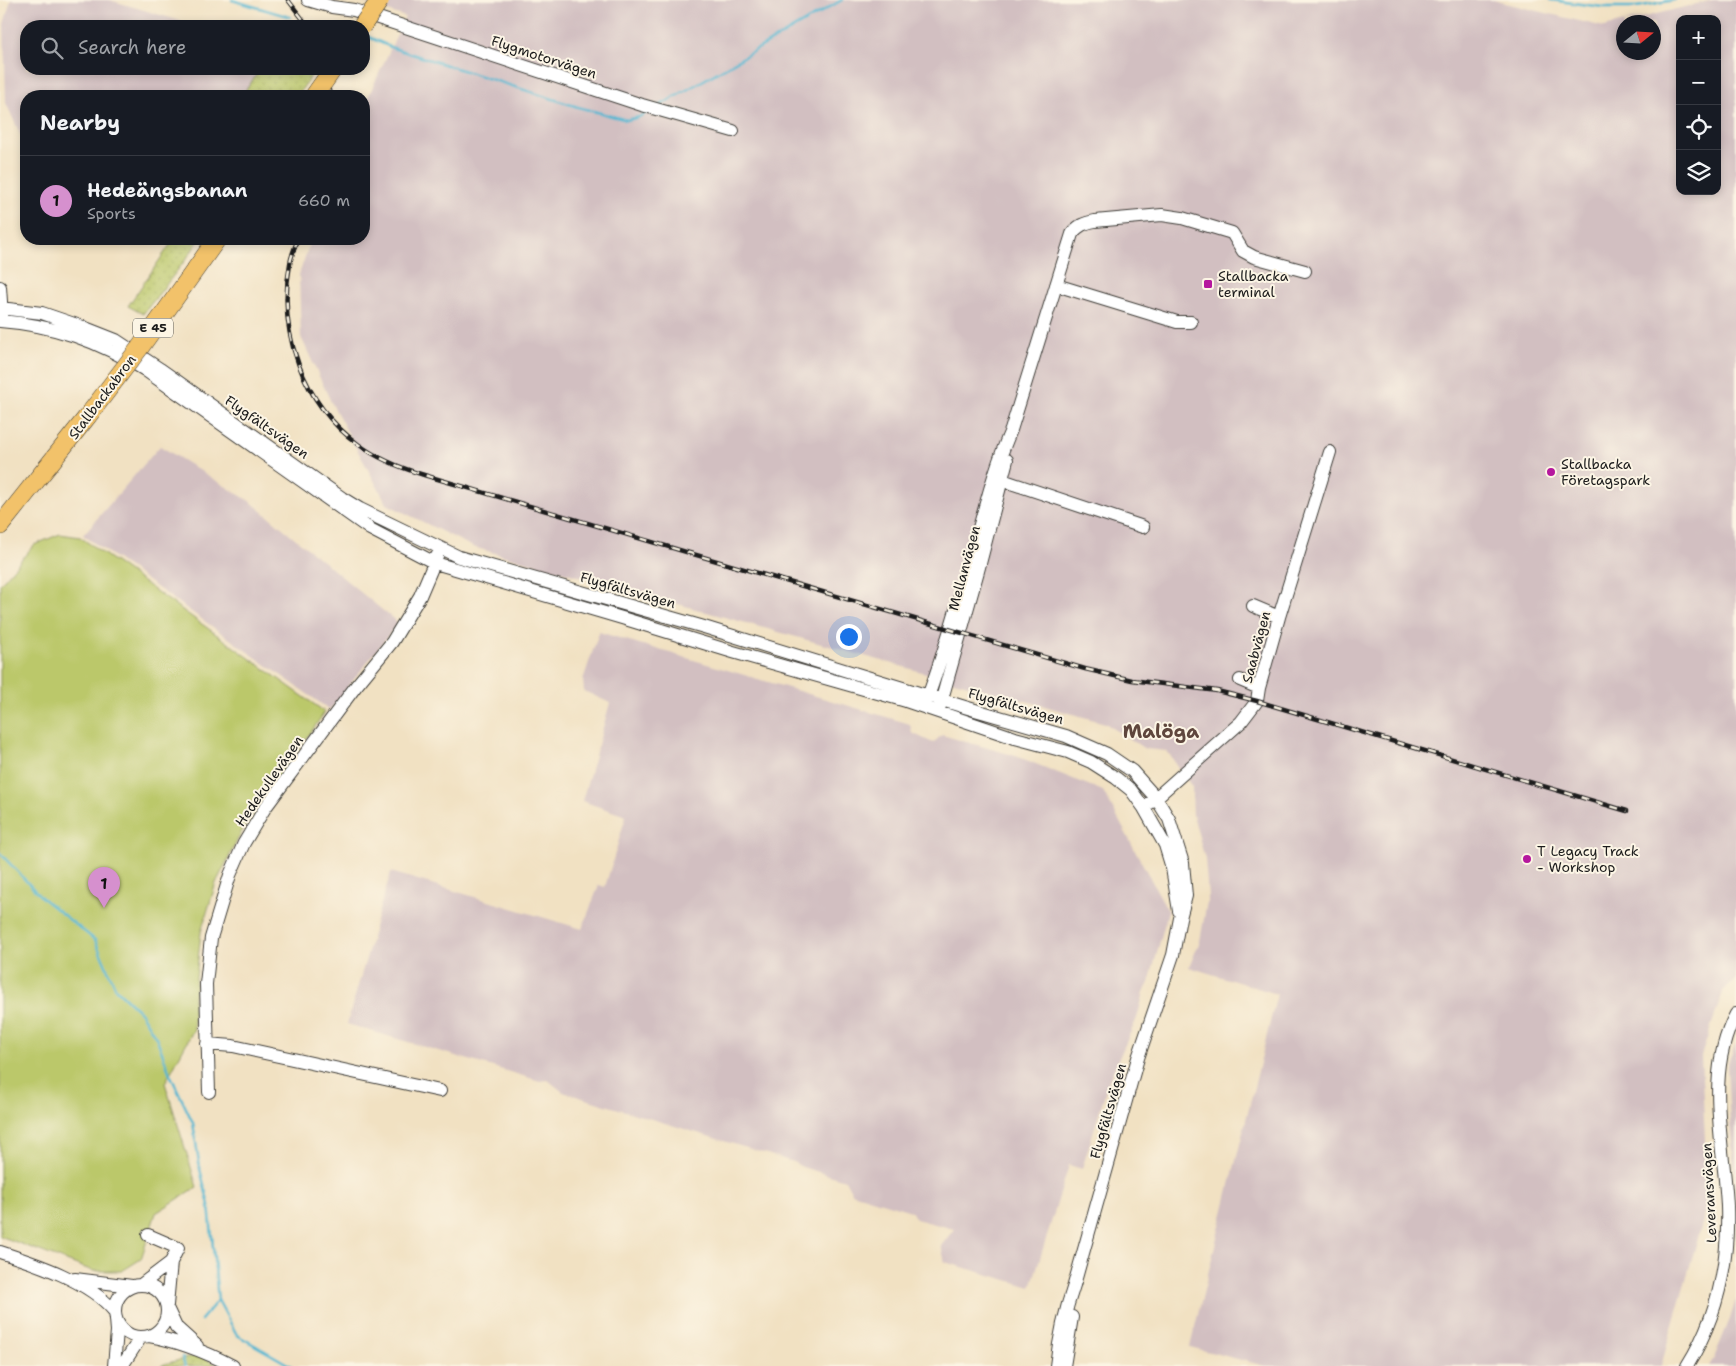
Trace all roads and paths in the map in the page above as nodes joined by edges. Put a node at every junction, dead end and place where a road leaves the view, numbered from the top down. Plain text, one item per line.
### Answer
1 (308, 0) edge
2 (329, 0) edge
3 (380, 0) edge
4 (347, 4) edge
5 (366, 20) edge
6 (329, 75) edge
7 (318, 90) edge
8 (733, 131) dead end
9 (212, 245) edge
10 (1305, 271) dead end
11 (1056, 284) junction
12 (0, 287) edge
13 (1, 308) edge
14 (1, 321) edge
15 (1191, 322) dead end
16 (1330, 452) dead end
17 (998, 479) junction
18 (0, 526) edge
19 (1143, 527) dead end
20 (439, 548) junction
21 (435, 563) junction
22 (1253, 606) dead end
23 (1279, 617) junction
24 (1240, 680) dead end
25 (1260, 688) junction
26 (942, 700) junction
27 (926, 701) junction
28 (938, 712) junction
29 (1156, 798) junction
30 (1144, 808) junction
31 (1180, 918) junction
32 (1736, 1014) edge
33 (207, 1044) junction
34 (208, 1092) dead end
35 (440, 1092) dead end
36 (148, 1235) dead end
37 (0, 1252) edge
38 (171, 1262) junction
39 (65, 1277) junction
40 (137, 1285) junction
41 (1074, 1285) junction
42 (167, 1307) junction
43 (115, 1315) junction
44 (145, 1337) junction
45 (202, 1351) junction
46 (114, 1366) edge
47 (122, 1366) edge
48 (233, 1366) edge
49 (1056, 1366) edge
50 (1064, 1366) edge
51 (1687, 1366) edge

1 - 4 street, Flygmotorvägen
2 - 4 street, Flygmotorvägen
3 - 5 highway, bridge
4 - 8 street, Flygmotorvägen
6 - 7 highway, bridge
9 - 18 highway, Stallbackabron / E 45, bridge
10 - 11 street, Mellanvägen
11 - 15 street
11 - 17 street, Mellanvägen
12 - 13 street
13 - 14 street
13 - 20 street, Flygfältsvägen
14 - 21 street, Flygfältsvägen
16 - 23 street, Saabvägen
17 - 19 street
17 - 26 street, Mellanvägen
17 - 27 street, Mellanvägen
20 - 21 street, Hedekullevägen
20 - 27 street, Flygfältsvägen
21 - 27 street, Flygfältsvägen
21 - 33 street, Hedekullevägen
22 - 23 street
23 - 25 street, Saabvägen
24 - 25 street
25 - 29 street, Saabvägen
26 - 27 street, Flygfältsvägen
26 - 28 street, Mellanvägen
26 - 29 street, Flygfältsvägen
27 - 28 street, Flygfältsvägen
28 - 30 street, Flygfältsvägen
29 - 30 street, Saabvägen
29 - 31 street, Flygfältsvägen
30 - 31 street, Flygfältsvägen
31 - 41 street, Flygfältsvägen
32 - 51 street, Leveransvägen
33 - 34 street, Hedekullevägen
33 - 35 street
36 - 38 street
37 - 39 street
38 - 40 street
38 - 42 street
39 - 40 street
39 - 43 street
40 - 42 street
40 - 43 street
41 - 49 street, Flygfältsvägen
41 - 50 street, Flygfältsvägen
42 - 44 street
42 - 45 street
43 - 44 street
43 - 46 street
44 - 45 street
44 - 47 street
45 - 48 street

